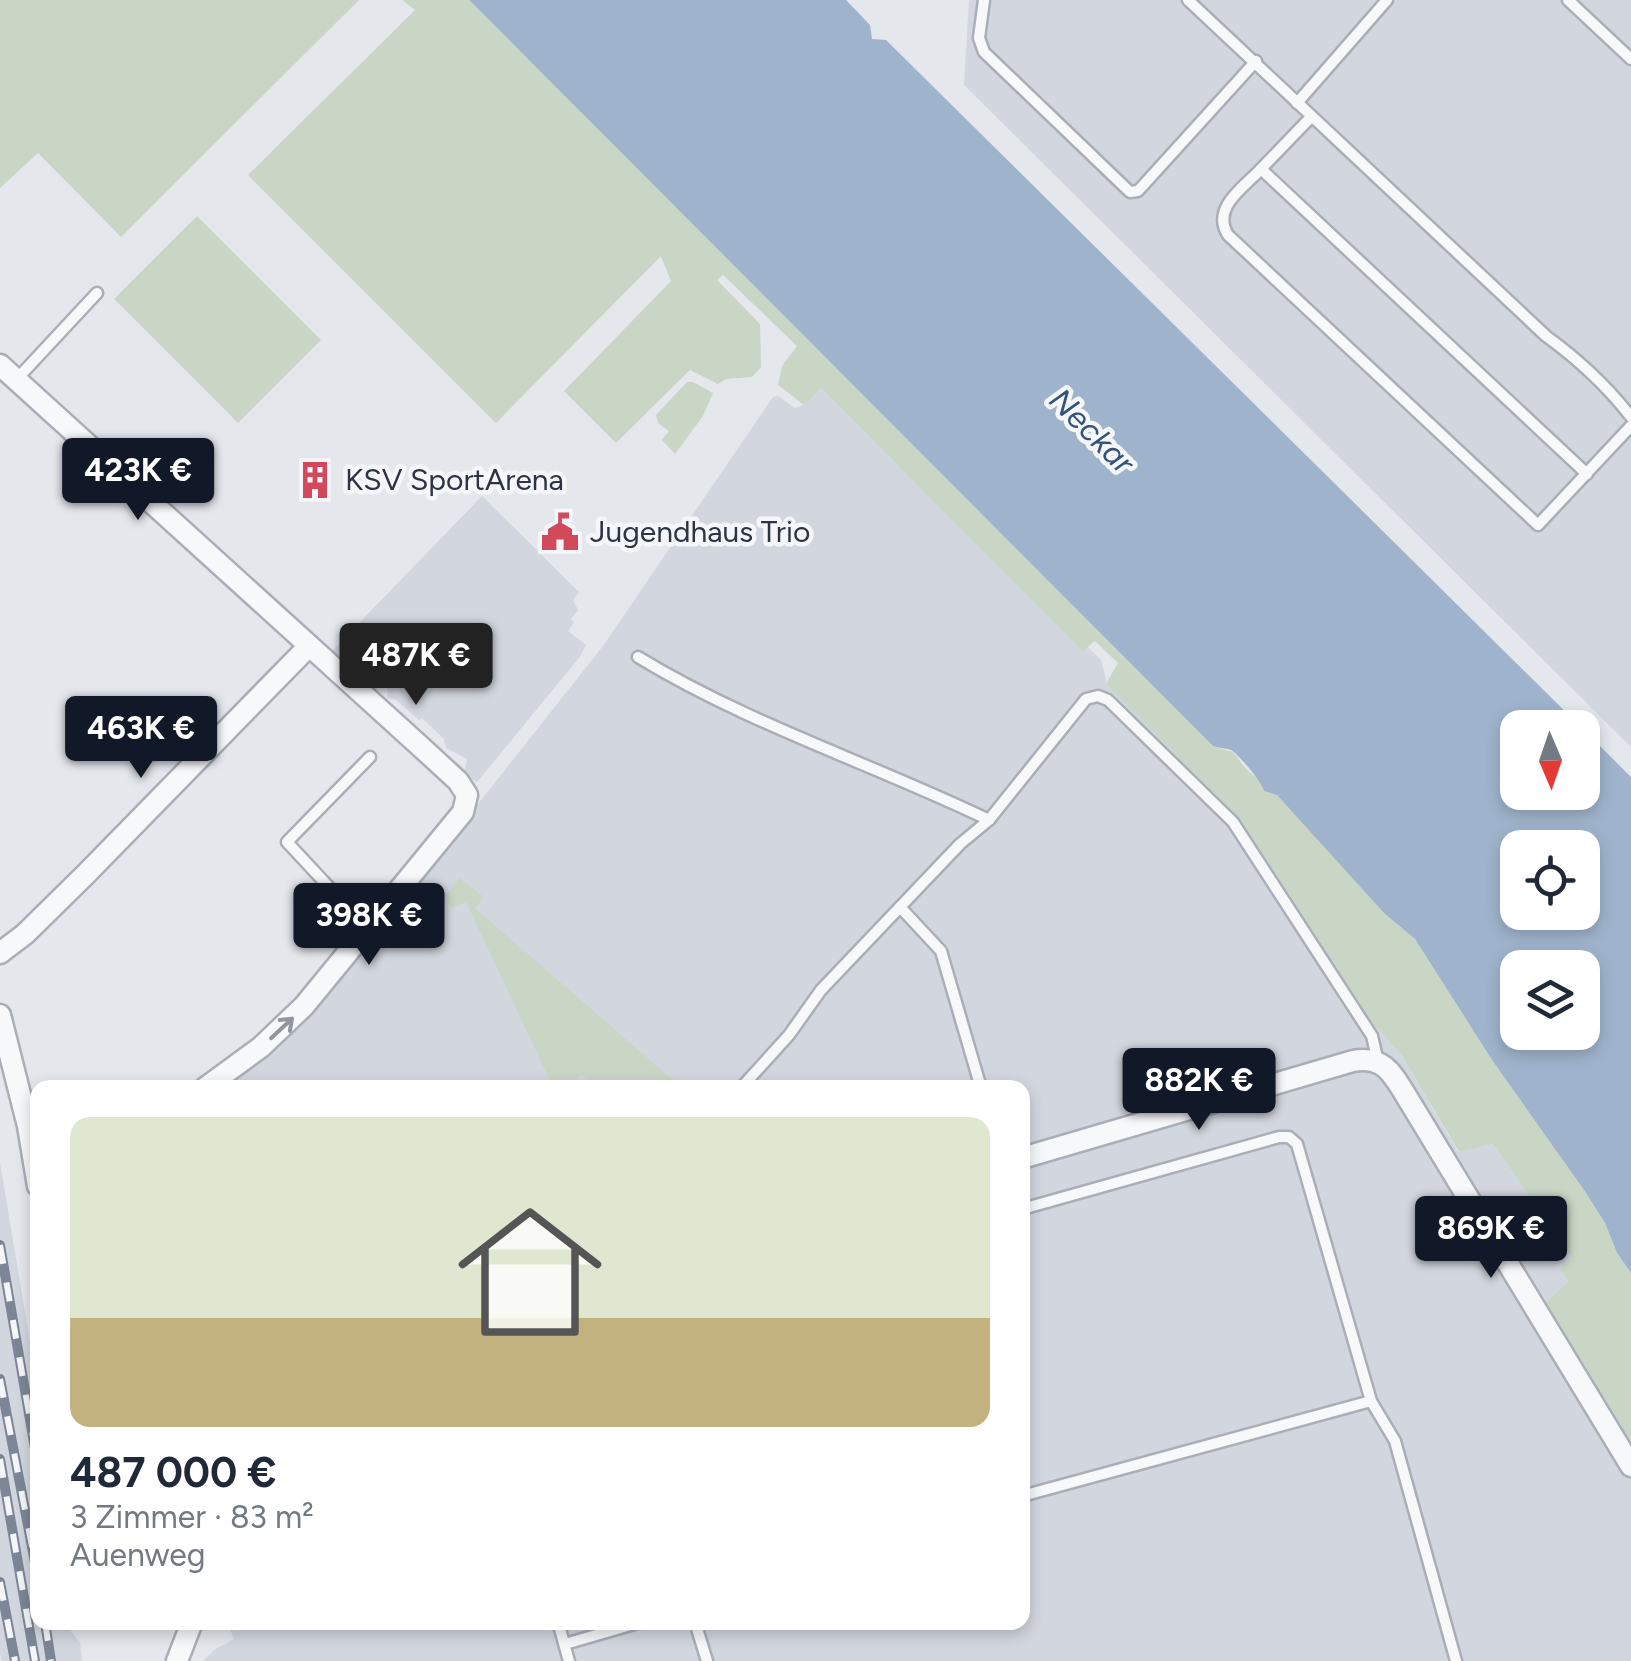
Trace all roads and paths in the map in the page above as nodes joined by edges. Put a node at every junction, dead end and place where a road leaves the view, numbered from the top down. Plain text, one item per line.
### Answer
1 (984, 0) edge
2 (1188, 0) edge
3 (1387, 0) edge
4 (1568, 0) edge
5 (1631, 59) edge
6 (1256, 61) junction
7 (1297, 103) junction
8 (1311, 117) junction
9 (1261, 169) junction
10 (96, 293) dead end
11 (0, 365) edge
12 (16, 380) junction
13 (1631, 418) edge
14 (1631, 426) edge
15 (1587, 474) junction
16 (309, 646) junction
17 (638, 656) dead end
18 (370, 757) dead end
19 (989, 820) junction
20 (900, 907) junction
21 (368, 929) junction
22 (0, 953) edge
23 (0, 1016) edge
24 (1378, 1062) junction
25 (216, 1080) edge
26 (749, 1080) edge
27 (979, 1080) edge
28 (30, 1138) edge
29 (1030, 1156) edge
30 (1030, 1207) edge
31 (1371, 1401) junction
32 (1631, 1466) edge
33 (1030, 1494) edge
34 (189, 1630) edge
35 (560, 1630) edge
36 (614, 1630) edge
37 (698, 1630) edge
38 (564, 1644) junction
39 (177, 1661) edge
40 (570, 1661) edge
41 (707, 1661) edge
42 (1456, 1661) edge

1 - 6 lane
2 - 6 lane
3 - 7 lane
4 - 5 lane
6 - 7 lane
7 - 8 lane
8 - 9 lane
8 - 13 lane
9 - 15 lane
9 - 15 lane
10 - 12 lane
11 - 12 street
12 - 16 street
14 - 15 lane
16 - 21 street
16 - 22 street
17 - 19 lane
18 - 21 lane
19 - 20 lane
19 - 24 lane
20 - 26 lane
20 - 27 lane
25 -> 21 street
23 - 28 street
24 - 29 street
24 - 32 street
30 - 31 lane
31 - 33 lane
31 - 42 lane
34 - 39 street
35 - 38 lane
36 - 38 lane
37 - 41 lane
38 - 40 lane

